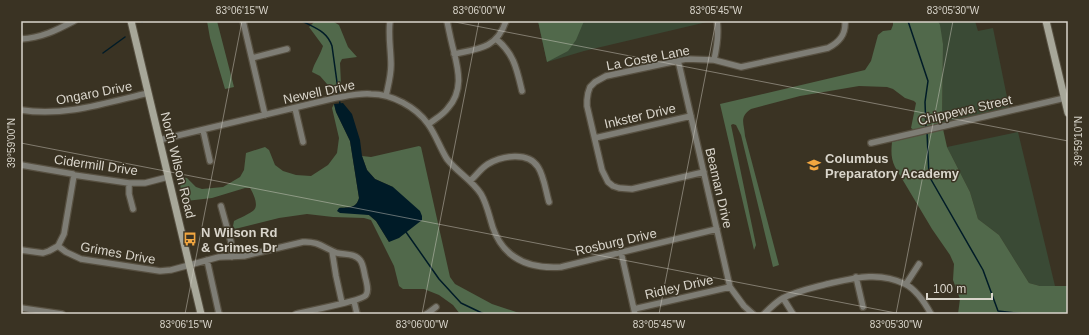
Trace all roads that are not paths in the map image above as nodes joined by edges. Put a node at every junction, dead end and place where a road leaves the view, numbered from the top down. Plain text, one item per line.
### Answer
1 (74, 21) edge
2 (131, 21) edge
3 (242, 21) edge
4 (390, 21) edge
5 (446, 21) edge
6 (506, 21) edge
7 (717, 21) edge
8 (845, 21) edge
9 (1046, 21) edge
10 (63, 24) edge
11 (21, 39) edge
12 (496, 39) junction
13 (287, 50) dead end
14 (454, 54) junction
15 (252, 58) junction
16 (678, 60) junction
17 (714, 60) junction
18 (522, 91) dead end
19 (148, 93) junction
20 (386, 96) junction
21 (1064, 98) junction
22 (295, 108) junction
23 (21, 110) edge
24 (1068, 113) edge
25 (265, 115) junction
26 (691, 116) junction
27 (429, 124) junction
28 (203, 130) junction
29 (595, 138) junction
30 (159, 140) junction
31 (303, 142) dead end
32 (871, 143) dead end
33 (210, 161) dead end
34 (21, 165) edge
35 (704, 172) junction
36 (74, 175) junction
37 (168, 177) junction
38 (470, 181) junction
39 (130, 183) junction
40 (549, 202) dead end
41 (221, 206) dead end
42 (133, 209) dead end
43 (717, 229) junction
44 (58, 246) junction
45 (21, 250) edge
46 (332, 251) junction
47 (621, 252) junction
48 (232, 257) junction
49 (207, 260) junction
50 (521, 261) joint
51 (919, 264) dead end
52 (190, 265) junction
53 (856, 277) junction
54 (906, 284) junction
55 (730, 287) junction
56 (783, 298) junction
57 (354, 301) junction
58 (342, 303) junction
59 (436, 307) dead end
60 (863, 307) dead end
61 (21, 308) edge
62 (635, 312) edge
63 (62, 314) edge
64 (201, 314) edge
65 (219, 314) edge
66 (296, 314) edge
67 (357, 314) edge
68 (426, 314) edge
69 (753, 314) edge
70 (764, 314) edge
71 (792, 314) edge
72 (931, 314) edge

1 - 10 street
2 - 19 main road, North Wilson Road
3 - 15 street
4 - 20 street
5 - 14 street
6 - 12 street
7 - 17 street
8 - 17 street, La Coste Lane
9 - 21 main road
10 - 11 street
12 - 14 street
12 - 18 street
13 - 15 street
14 - 27 street
15 - 25 street
16 - 17 street, La Coste Lane
16 - 26 street, Beaman Drive
16 - 29 street, La Coste Lane
19 - 23 street, Ongaro Drive
19 - 30 main road, North Wilson Road
20 - 22 street, Newell Drive
20 - 27 street, Newell Drive
21 - 24 main road
21 - 32 street, Chippewa Street
22 - 25 street, Newell Drive
22 - 31 street
25 - 28 street, Newell Drive
26 - 29 street, Inkster Drive
26 - 35 street, Beaman Drive
27 - 38 street, Newell Drive
28 - 30 street, Newell Drive
28 - 33 street
29 - 35 street
30 - 37 main road, North Wilson Road
34 - 36 street, Cidermill Drive
35 - 43 street, Beaman Drive
36 - 39 street, Cidermill Drive
36 - 44 street
37 - 39 street, Cidermill Drive
37 - 52 main road, North Wilson Road
38 - 40 street
38 - 50 street, Newell Drive
39 - 42 street
41 - 48 street
43 - 47 street, Rosburg Drive
43 - 55 street, Beaman Drive
44 - 45 street
44 - 52 street, Grimes Drive
46 - 48 street, Grimes Drive
46 - 57 street, Grimes Drive
46 - 58 street
47 - 50 street, Rosburg Drive
47 - 62 street
48 - 49 street, Grimes Drive
49 - 52 street, Grimes Drive
49 - 65 street
51 - 54 street
52 - 64 main road, North Wilson Road
53 - 54 street
53 - 56 street
53 - 60 street
54 - 72 street
55 - 62 street, Ridley Drive
55 - 69 street, Beaman Drive
56 - 70 street
56 - 71 street
57 - 58 street
57 - 67 street
58 - 66 street
59 - 68 street
61 - 63 street

